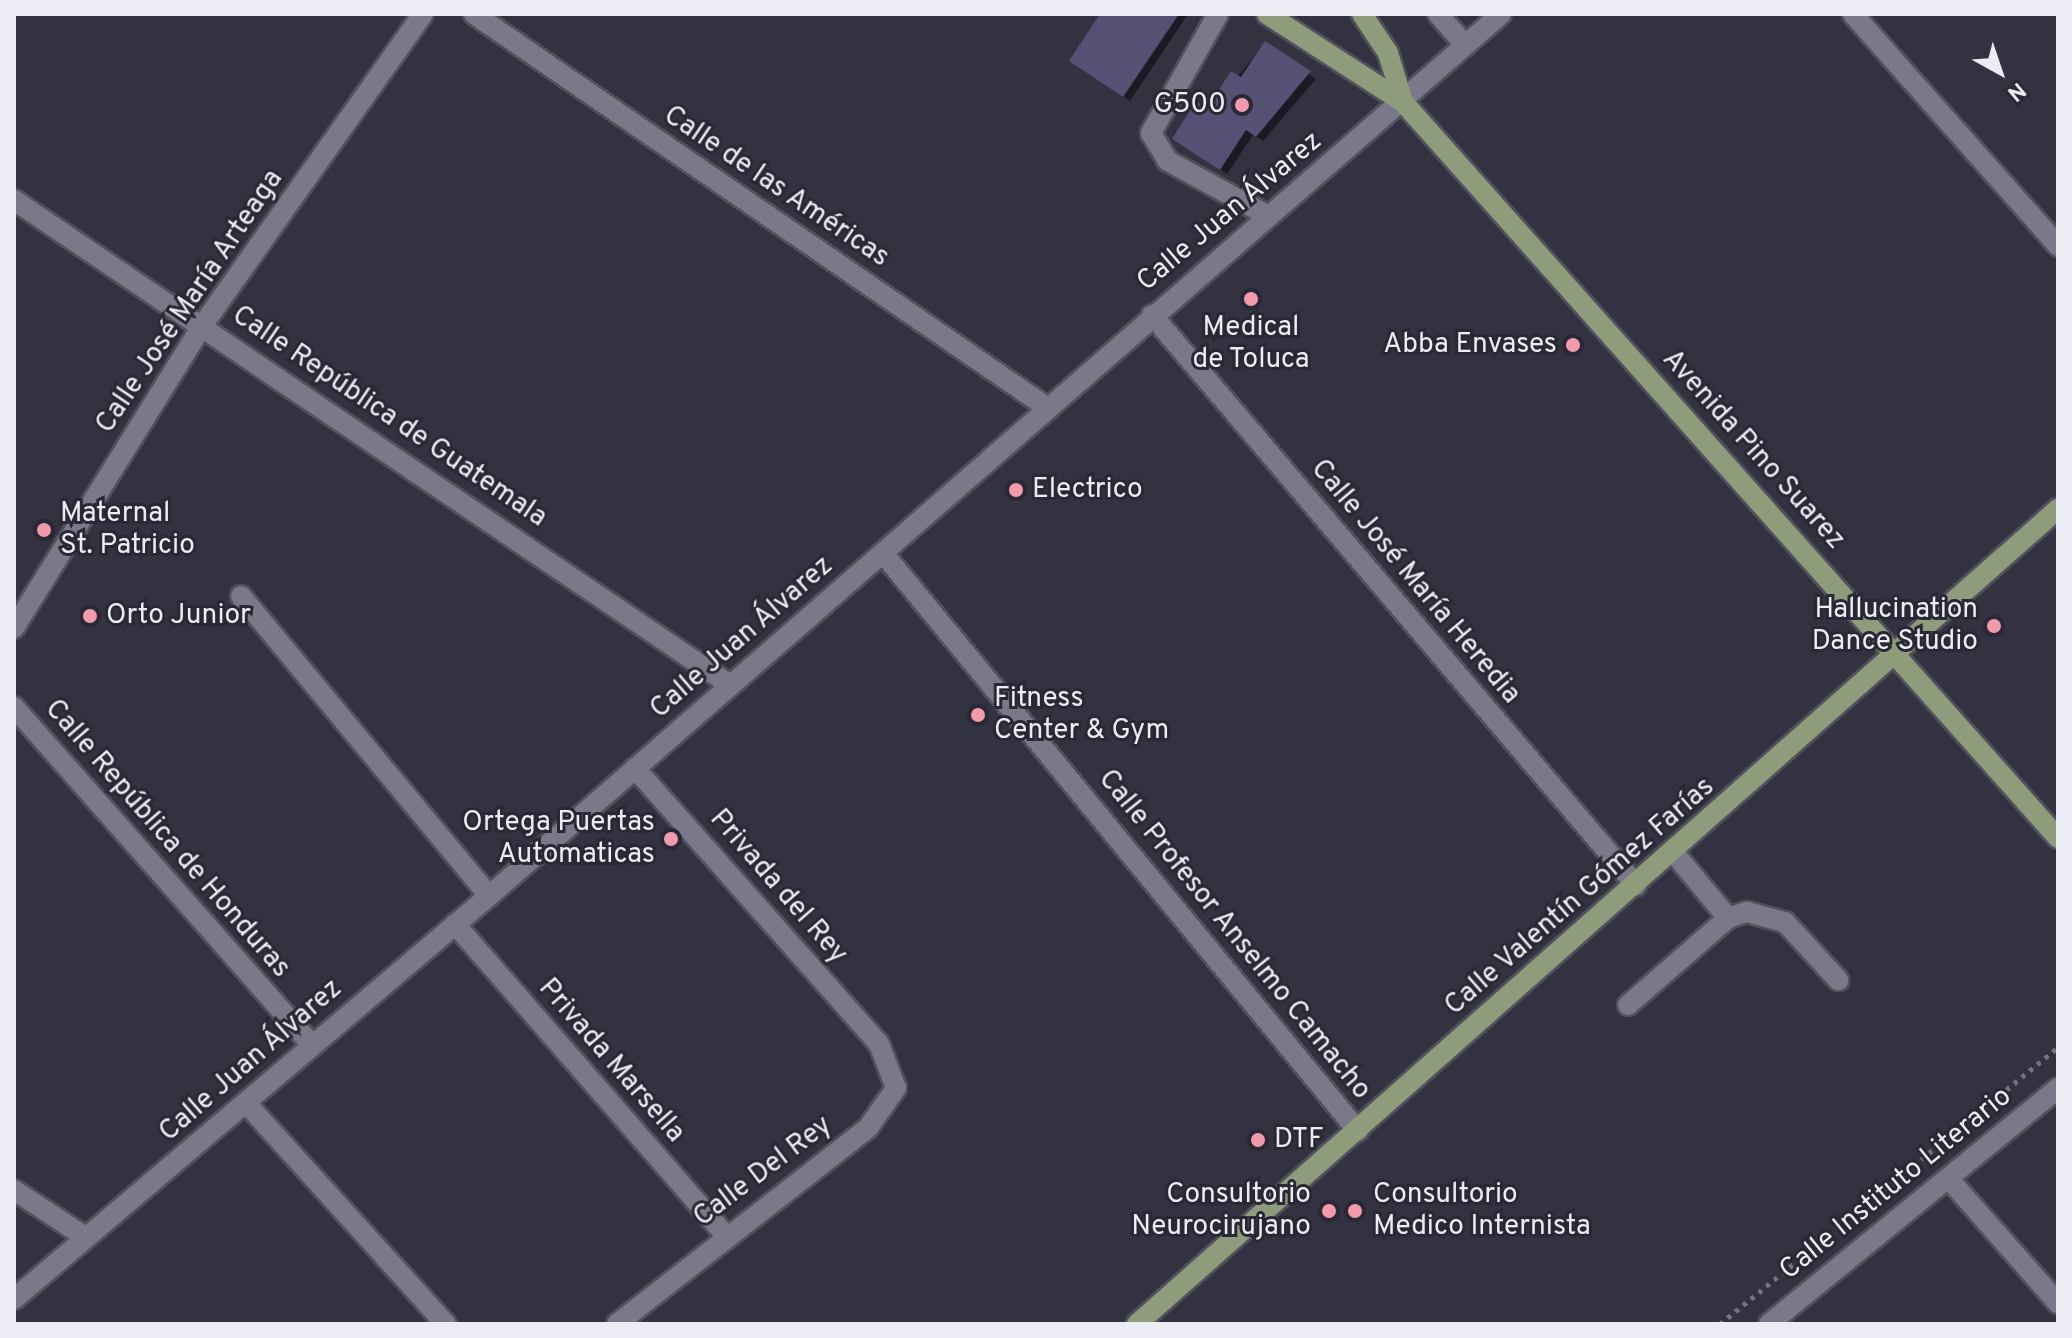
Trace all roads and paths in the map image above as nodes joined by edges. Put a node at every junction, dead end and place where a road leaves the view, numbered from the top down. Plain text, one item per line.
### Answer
1 (423, 14) edge
2 (474, 14) edge
3 (1218, 14) edge
4 (1267, 14) edge
5 (1362, 14) edge
6 (1438, 14) edge
7 (1501, 14) edge
8 (1853, 14) edge
9 (1465, 45) junction
10 (1403, 102) junction
11 (14, 200) edge
12 (1265, 214) junction
13 (2058, 246) edge
14 (1152, 315) junction
15 (202, 326) junction
16 (1045, 406) junction
17 (2058, 509) edge
18 (883, 553) junction
19 (241, 596) dead end
20 (14, 628) edge
21 (1899, 656) junction
22 (730, 685) junction
23 (14, 707) edge
24 (635, 768) junction
25 (2058, 838) edge
26 (1674, 853) junction
27 (1636, 885) junction
28 (489, 896) junction
29 (1728, 918) junction
30 (455, 924) junction
31 (1838, 980) dead end
32 (1628, 1005) dead end
33 (311, 1044) junction
34 (879, 1044) joint
35 (2058, 1047) edge
36 (2058, 1088) edge
37 (246, 1103) junction
38 (1358, 1131) junction
39 (1948, 1178) junction
40 (14, 1190) edge
41 (725, 1235) junction
42 (85, 1237) junction
43 (14, 1299) edge
44 (2058, 1303) edge
45 (446, 1324) edge
46 (617, 1324) edge
47 (1137, 1324) edge
48 (1720, 1324) edge
49 (1769, 1324) edge

1 - 15 street, Calle José María Arteaga
2 - 16 street, Calle de las Américas
3 - 12 street
4 - 10 main road
5 - 10 main road
6 - 9 street
7 - 9 street, Calle Juan Álvarez
8 - 13 street
9 - 10 street, Calle Juan Álvarez
10 - 12 street, Calle Juan Álvarez
10 - 21 main road, Avenida Pino Suarez
11 - 15 street, Calle República de Guatemala
12 - 14 street, Calle Juan Álvarez
14 - 16 street, Calle Juan Álvarez
14 - 27 street, Calle José María Heredia
15 - 20 street, Calle José María Arteaga
15 - 22 street, Calle República de Guatemala
16 - 18 street, Calle Juan Álvarez
17 - 21 main road, Calle Valentín Gómez Farías
18 - 22 street, Calle Juan Álvarez
18 - 38 street, Calle Profesor Anselmo Camacho
19 - 28 street
21 - 25 main road, Avenida Pino Suarez
21 - 26 main road, Calle Valentín Gómez Farías
22 - 24 street, Calle Juan Álvarez
23 - 33 street, Calle República de Honduras
24 - 28 street, Calle Juan Álvarez
24 - 34 street, Privada del Rey
26 - 27 main road, Calle Valentín Gómez Farías
26 - 29 street
27 - 38 main road, Calle Valentín Gómez Farías
28 - 30 street, Calle Juan Álvarez
29 - 31 street
29 - 32 street
30 - 33 street, Calle Juan Álvarez
30 - 41 street, Privada Marsella
33 - 37 street, Calle Juan Álvarez
34 - 41 street, Calle Del Rey
35 - 48 path
36 - 39 street, Calle Instituto Literario
37 - 42 street, Calle Juan Álvarez
37 - 45 street
38 - 47 main road, Calle Valentín Gómez Farías
39 - 44 street
39 - 49 street, Calle Instituto Literario
40 - 42 street
41 - 46 street, Calle Del Rey
42 - 43 street, Calle Juan Álvarez

